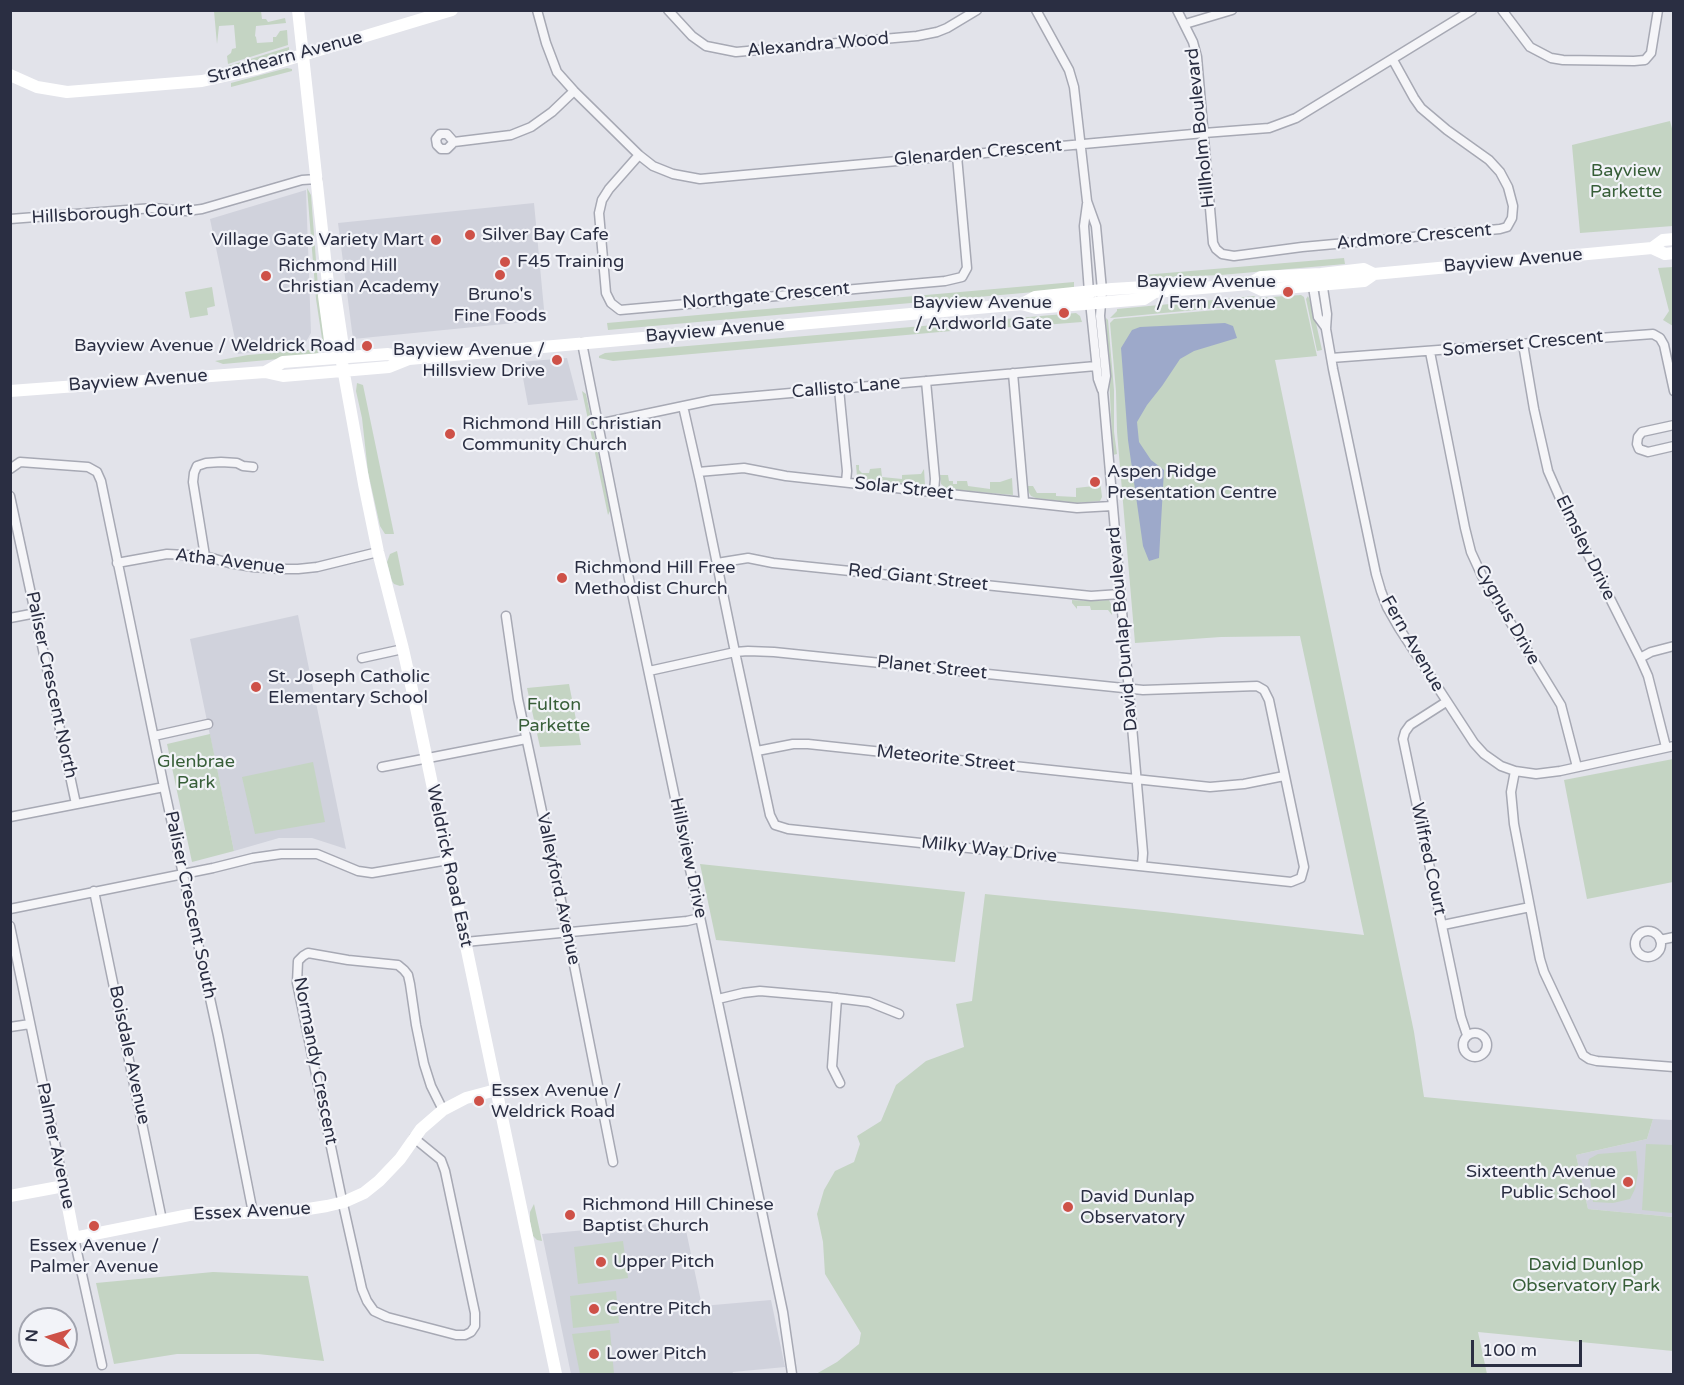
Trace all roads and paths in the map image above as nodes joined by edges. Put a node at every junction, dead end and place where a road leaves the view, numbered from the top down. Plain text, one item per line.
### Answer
1 (298, 10) edge
2 (452, 10) edge
3 (537, 10) edge
4 (668, 10) edge
5 (977, 10) edge
6 (1036, 10) edge
7 (1177, 10) edge
8 (1232, 10) edge
9 (1472, 10) edge
10 (1502, 10) edge
11 (1658, 10) edge
12 (1185, 24) junction
13 (303, 55) junction
14 (1393, 60) junction
15 (10, 75) edge
16 (574, 91) junction
17 (1204, 133) junction
18 (454, 142) dead end
19 (1082, 144) junction
20 (639, 155) junction
21 (957, 156) junction
22 (317, 179) junction
23 (1087, 201) junction
24 (10, 219) edge
25 (1674, 239) edge
26 (1652, 248) junction
27 (1216, 249) joint
28 (1674, 253) edge
29 (1317, 280) junction
30 (1096, 297) junction
31 (582, 343) junction
32 (1523, 344) junction
33 (1430, 352) junction
34 (341, 357) junction
35 (1331, 358) junction
36 (409, 359) junction
37 (1096, 366) junction
38 (343, 371) junction
39 (265, 372) junction
40 (1013, 373) junction
41 (926, 381) junction
42 (839, 389) junction
43 (1674, 390) edge
44 (10, 391) edge
45 (1103, 392) junction
46 (683, 406) junction
47 (598, 424) junction
48 (1674, 425) edge
49 (1674, 447) edge
50 (253, 467) dead end
51 (11, 468) edge
52 (698, 472) junction
53 (846, 482) junction
54 (934, 492) junction
55 (10, 496) edge
56 (1024, 501) junction
57 (1112, 506) junction
58 (378, 552) junction
59 (205, 556) junction
60 (117, 563) junction
61 (717, 563) junction
62 (1120, 594) junction
63 (36, 613) junction
64 (506, 616) dead end
65 (10, 618) edge
66 (1674, 646) edge
67 (403, 648) junction
68 (735, 652) junction
69 (362, 658) dead end
70 (1640, 658) junction
71 (649, 671) junction
72 (1128, 688) junction
73 (1446, 702) junction
74 (208, 724) dead end
75 (154, 736) junction
76 (526, 739) junction
77 (1670, 747) edge
78 (756, 751) junction
79 (426, 758) junction
80 (382, 767) dead end
81 (1577, 767) junction
82 (1515, 771) junction
83 (1284, 776) junction
84 (1136, 778) junction
85 (164, 787) junction
86 (76, 804) junction
87 (10, 818) edge
88 (448, 860) junction
89 (1142, 866) junction
90 (183, 874) junction
91 (94, 891) junction
92 (1530, 907) junction
93 (10, 909) edge
94 (700, 918) junction
95 (1443, 925) junction
96 (10, 926) edge
97 (567, 932) junction
98 (1674, 937) edge
99 (1660, 940) dead end
100 (465, 942) junction
101 (837, 998) junction
102 (718, 999) junction
103 (899, 1014) dead end
104 (30, 1024) junction
105 (10, 1028) edge
106 (1467, 1035) dead end
107 (1674, 1067) edge
108 (840, 1083) dead end
109 (496, 1090) junction
110 (443, 1110) junction
111 (414, 1138) junction
112 (613, 1162) dead end
113 (64, 1186) junction
114 (10, 1196) edge
115 (344, 1202) junction
116 (253, 1213) junction
117 (162, 1220) junction
118 (74, 1238) junction
119 (102, 1365) dead end
120 (556, 1374) edge
121 (792, 1374) edge

1 - 13 street, Weldrick Road East
2 - 13 street, Strathearn Avenue
3 - 16 street, Glenarden Crescent
4 - 5 street, Alexandra Wood
6 - 19 street
7 - 12 street, Hillholm Boulevard
8 - 12 street
9 - 14 street, Glenarden Crescent
10 - 11 street
12 - 17 street, Hillholm Boulevard
13 - 15 street, Strathearn Avenue
13 - 22 street, Weldrick Road East
14 - 17 street, Glenarden Crescent
14 - 27 street, Ardmore Crescent
16 - 18 street
16 - 20 street, Glenarden Crescent
17 - 19 street, Glenarden Crescent
17 - 27 street, Hillholm Boulevard
19 - 21 street, Glenarden Crescent
19 - 23 street
20 - 21 street, Glenarden Crescent
20 - 21 street, Northgate Crescent
22 - 24 street, Hillsborough Court
22 - 34 street, Weldrick Road East
23 - 30 street
23 - 30 street
25 - 26 street, Bayview Avenue
26 - 28 street, Bayview Avenue
26 - 29 street, Bayview Avenue
29 - 30 street, Bayview Avenue
29 - 35 street, Fern Avenue
30 - 31 street, Bayview Avenue
30 - 37 street, David Dunlap Boulevard
30 - 45 street, David Dunlap Boulevard
31 - 36 street, Bayview Avenue
31 - 47 street, Hillsview Drive
32 - 33 street, Somerset Crescent
32 - 43 street, Somerset Crescent
32 - 70 street, Elmsley Drive
33 - 35 street, Somerset Crescent
33 - 81 street, Cygnus Drive
34 - 36 street, Bayview Avenue
34 - 38 street, Weldrick Road East
34 - 39 street, Bayview Avenue
35 - 73 street, Fern Avenue
36 - 38 street, Bayview Avenue
37 - 40 street, Callisto Lane
37 - 45 street, David Dunlap Boulevard
38 - 39 street, Bayview Avenue
38 - 58 street, Weldrick Road East
39 - 44 street, Bayview Avenue
40 - 41 street, Callisto Lane
40 - 56 street
41 - 42 street, Callisto Lane
41 - 54 street
42 - 46 street, Callisto Lane
42 - 53 street
45 - 57 street, David Dunlap Boulevard
46 - 47 street, Callisto Lane
46 - 52 street, Milky Way Drive
47 - 71 street, Hillsview Drive
48 - 49 street
50 - 59 street
51 - 60 street, Paliser Crescent South
52 - 53 street, Solar Street
52 - 61 street, Milky Way Drive
53 - 54 street, Solar Street
54 - 56 street, Solar Street
55 - 63 street, Paliser Crescent North
56 - 57 street, Solar Street
57 - 62 street, David Dunlap Boulevard
58 - 59 street, Atha Avenue
58 - 67 street, Weldrick Road East
59 - 60 street, Atha Avenue
60 - 75 street, Paliser Crescent South
61 - 62 street, Red Giant Street
61 - 68 street, Milky Way Drive
62 - 72 street, David Dunlap Boulevard
63 - 65 street
63 - 86 street, Paliser Crescent North
64 - 76 street, Valleyford Avenue
66 - 70 street
67 - 69 street
67 - 79 street, Weldrick Road East
68 - 71 street, Planet Street
68 - 72 street, Planet Street
68 - 78 street, Milky Way Drive
70 - 77 street, Elmsley Drive
71 - 94 street, Hillsview Drive
72 - 83 street, Milky Way Drive
72 - 84 street, David Dunlap Boulevard
73 - 82 street, Fern Avenue
73 - 95 street, Wilfred Court
74 - 75 street
75 - 85 street, Paliser Crescent South
76 - 79 street
76 - 97 street, Valleyford Avenue
77 - 81 street, Fern Avenue
78 - 84 street, Meteorite Street
78 - 89 street, Milky Way Drive
79 - 80 street
79 - 88 street, Weldrick Road East
81 - 82 street, Fern Avenue
82 - 92 street
83 - 84 street, Meteorite Street
83 - 89 street, Milky Way Drive
84 - 89 street, David Dunlap Boulevard
85 - 86 street
85 - 90 street, Paliser Crescent South
86 - 87 street
88 - 90 street
88 - 100 street, Weldrick Road East
90 - 91 street
90 - 116 street, Paliser Crescent South
91 - 93 street
91 - 117 street, Boisdale Avenue
92 - 95 street
92 - 107 street
94 - 97 street
94 - 102 street, Hillsview Drive
95 - 106 street, Wilfred Court
96 - 104 street, Palmer Avenue
97 - 100 street
97 - 112 street, Valleyford Avenue
98 - 99 street
100 - 109 street, Weldrick Road East
101 - 102 street
101 - 103 street
101 - 108 street
102 - 121 street, Hillsview Drive
104 - 105 street
104 - 113 street, Palmer Avenue
109 - 110 street, Essex Avenue
109 - 120 street, Weldrick Road East
110 - 111 street, Essex Avenue
110 - 115 street, Normandy Crescent
111 - 115 street, Essex Avenue
111 - 115 street
113 - 114 street
113 - 118 street, Palmer Avenue
115 - 116 street, Essex Avenue
116 - 117 street, Essex Avenue
117 - 118 street, Essex Avenue
118 - 119 street, Palmer Avenue

